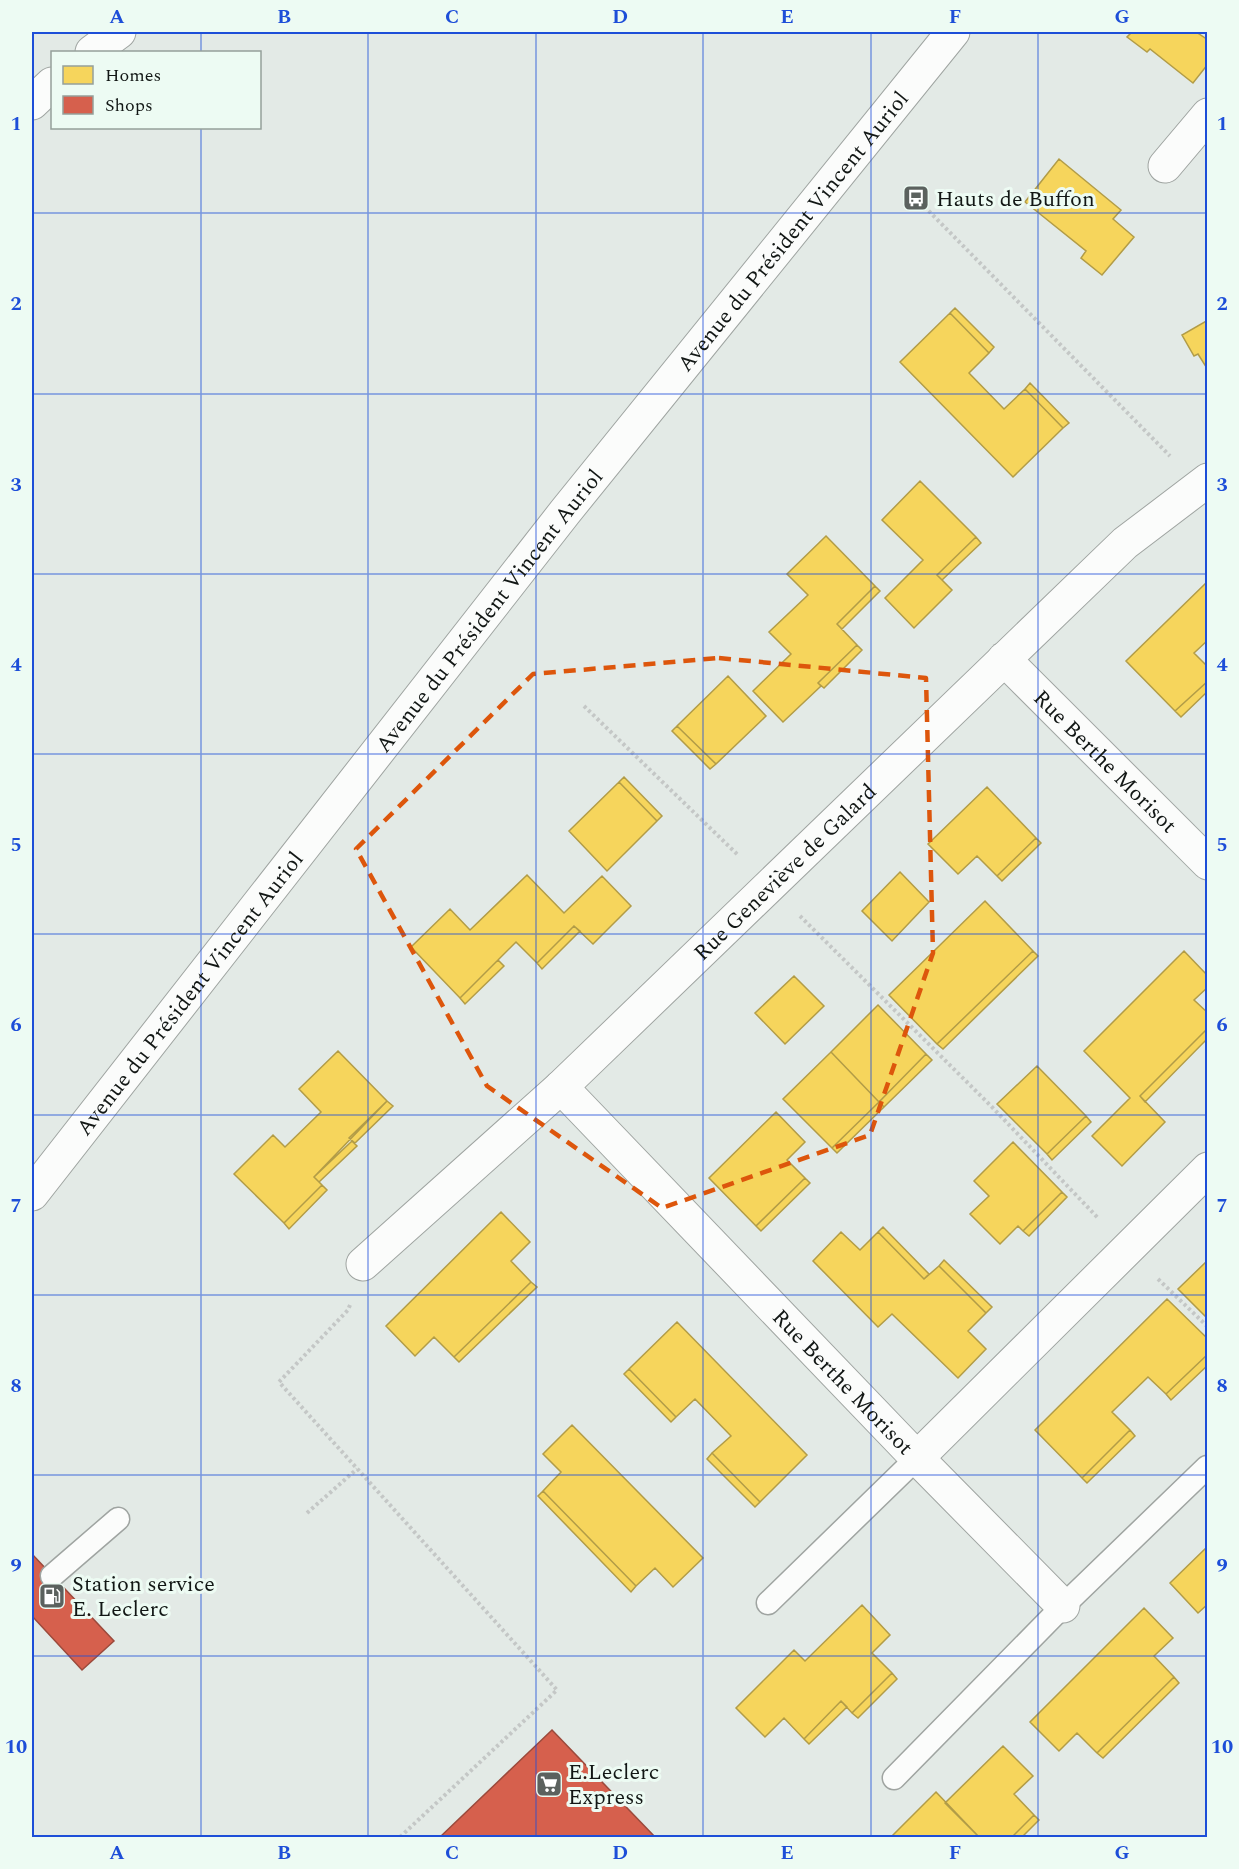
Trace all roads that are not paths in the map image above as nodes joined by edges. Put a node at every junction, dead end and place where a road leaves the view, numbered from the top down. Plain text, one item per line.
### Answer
1 (118, 32) edge
2 (953, 32) edge
3 (93, 51) edge
4 (51, 85) edge
5 (32, 103) edge
6 (1208, 115) edge
7 (1165, 166) dead end
8 (1203, 483) edge
9 (1004, 659) junction
10 (1208, 862) edge
11 (561, 1087) junction
12 (1208, 1168) edge
13 (32, 1194) edge
14 (363, 1264) road end
15 (917, 1458) junction
16 (1207, 1467) edge
17 (118, 1519) dead end
18 (52, 1576) dead end
19 (768, 1603) dead end
20 (1063, 1606) junction
21 (894, 1778) dead end

1 - 3 street
2 - 13 street, Avenue du Président Vincent Auriol
4 - 5 street
6 - 7 street
8 - 9 street, Rue Geneviève de Galard
9 - 10 street, Rue Berthe Morisot
9 - 11 street, Rue Geneviève de Galard
11 - 14 street, Rue Geneviève de Galard
11 - 15 street, Rue Berthe Morisot
12 - 15 street, Rue Berthe Morisot
15 - 19 lane
15 - 20 street
16 - 20 lane
17 - 18 lane
20 - 21 lane

